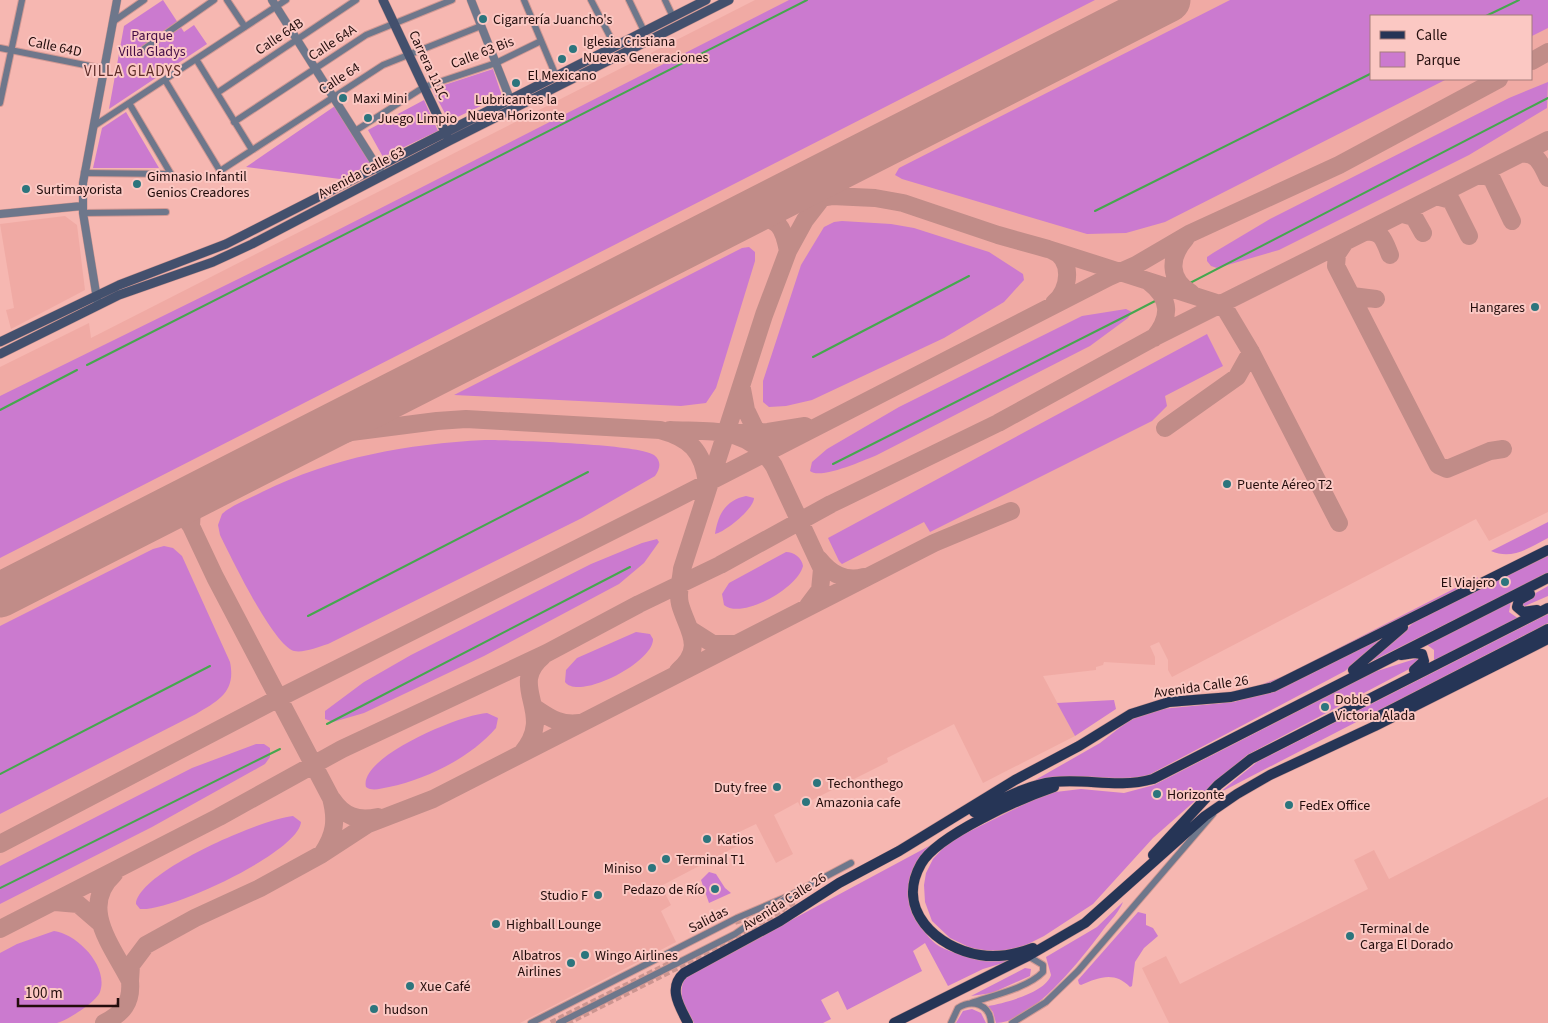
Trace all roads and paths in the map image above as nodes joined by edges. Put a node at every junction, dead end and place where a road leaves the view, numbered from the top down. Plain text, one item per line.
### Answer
1 (22, 0) edge
2 (118, 0) edge
3 (144, 0) edge
4 (214, 0) edge
5 (227, 0) edge
6 (286, 0) edge
7 (356, 0) edge
8 (383, 0) edge
9 (452, 0) edge
10 (471, 0) edge
11 (524, 0) edge
12 (590, 0) edge
13 (629, 0) edge
14 (664, 0) edge
15 (706, 0) edge
16 (729, 0) edge
17 (274, 4) edge
18 (673, 17) junction
19 (114, 21) junction
20 (394, 22) junction
21 (481, 26) junction
22 (245, 27) junction
23 (644, 31) junction
24 (297, 40) junction
25 (541, 41) junction
26 (615, 46) junction
27 (0, 48) edge
28 (144, 49) dead end
29 (12, 50) junction
30 (408, 54) junction
31 (196, 59) junction
32 (496, 62) junction
33 (315, 68) junction
34 (105, 69) junction
35 (556, 76) junction
36 (165, 80) junction
37 (424, 87) junction
38 (217, 93) junction
39 (333, 97) junction
40 (510, 99) junction
41 (0, 103) edge
42 (129, 103) junction
43 (234, 122) junction
44 (94, 126) junction
45 (355, 131) junction
46 (447, 137) junction
47 (252, 150) junction
48 (378, 167) junction
49 (84, 173) junction
50 (383, 176) junction
51 (82, 209) junction
52 (166, 212) dead end
53 (0, 214) edge
54 (96, 294) junction
55 (98, 305) junction
56 (0, 342) edge
57 (0, 354) edge
58 (1548, 550) edge
59 (1548, 578) edge
60 (1548, 582) edge
61 (1548, 607) edge
62 (1413, 618) junction
63 (1548, 628) edge
64 (1548, 639) edge
65 (1390, 657) junction
66 (1384, 690) junction
67 (1323, 691) junction
68 (1319, 750) junction
69 (1075, 782) junction
70 (1224, 802) junction
71 (946, 824) junction
72 (851, 863) dead end
73 (791, 895) junction
74 (1108, 903) junction
75 (1059, 939) junction
76 (1028, 956) junction
77 (970, 1003) junction
78 (531, 1023) edge
79 (559, 1023) edge
80 (688, 1023) edge
81 (894, 1023) edge
82 (951, 1023) edge
83 (991, 1023) edge
84 (1012, 1023) edge

1 - 29 street
2 - 19 street
3 - 19 street
4 - 28 street
5 - 22 street
6 - 17 street
7 - 24 street, Calle 64B
8 - 20 main road, Carrera 111C
9 - 20 street, Calle 64A
10 - 21 street
11 - 25 street
12 - 26 street
13 - 23 street
14 - 18 street
15 - 18 main road, Avenida Calle 63
16 - 46 main road, Avenida Calle 63
17 - 22 street
17 - 24 street
18 - 23 main road, Avenida Calle 63
19 - 34 street
20 - 30 main road, Carrera 111C
20 - 33 street, Calle 64A
21 - 30 street, Calle 64
21 - 32 street
22 - 31 street
23 - 26 main road, Avenida Calle 63
24 - 33 street
24 - 38 street, Calle 64B
25 - 32 street, Calle 63 Bis
25 - 35 street
26 - 35 main road, Avenida Calle 63
27 - 29 street, Calle 64D
29 - 34 street, Calle 64D
29 - 41 street
30 - 37 main road, Carrera 111C
30 - 39 street, Calle 64
31 - 36 street
31 - 38 street
32 - 37 street, Calle 63 Bis
32 - 40 street
33 - 39 street
33 - 43 street, Calle 64A
34 - 44 street
35 - 40 main road, Avenida Calle 63
36 - 42 street
36 - 47 street, Calle 64
37 - 45 street, Calle 63 Bis
37 - 46 main road, Carrera 111C
38 - 43 street
39 - 45 street
39 - 47 street, Calle 64
40 - 46 main road, Avenida Calle 63
42 - 44 street
42 - 49 street
43 - 47 street
44 - 49 street
45 - 48 street
46 - 48 main road, Avenida Calle 63
46 - 50 main road, Avenida Calle 63
48 - 50 street
48 - 54 main road, Avenida Calle 63
49 - 51 street
50 - 55 main road, Avenida Calle 63
51 - 52 street
51 - 53 street
51 - 54 street
54 - 55 street
54 - 56 main road, Avenida Calle 63
55 - 57 main road, Avenida Calle 63
58 - 62 main road, Avenida Calle 26
59 - 65 main road, Avenida Calle 26
60 - 61 main road
61 - 66 main road
62 - 67 main road
62 - 71 main road, Avenida Calle 26
63 - 68 main road
64 - 68 main road
65 - 66 main road
65 - 67 main road, Avenida Calle 26
66 - 74 main road
67 - 69 main road, Avenida Calle 26
68 - 70 main road
69 - 71 main road, Avenida Calle 26
69 - 75 main road
70 - 74 main road
70 - 84 street
71 - 80 main road, Avenida Calle 26
72 - 73 street, Salidas
73 - 78 street, Salidas, bridge
73 - 79 street, Salidas, bridge
74 - 75 main road
75 - 76 main road
76 - 77 street
76 - 81 main road
77 - 82 street
77 - 83 street

